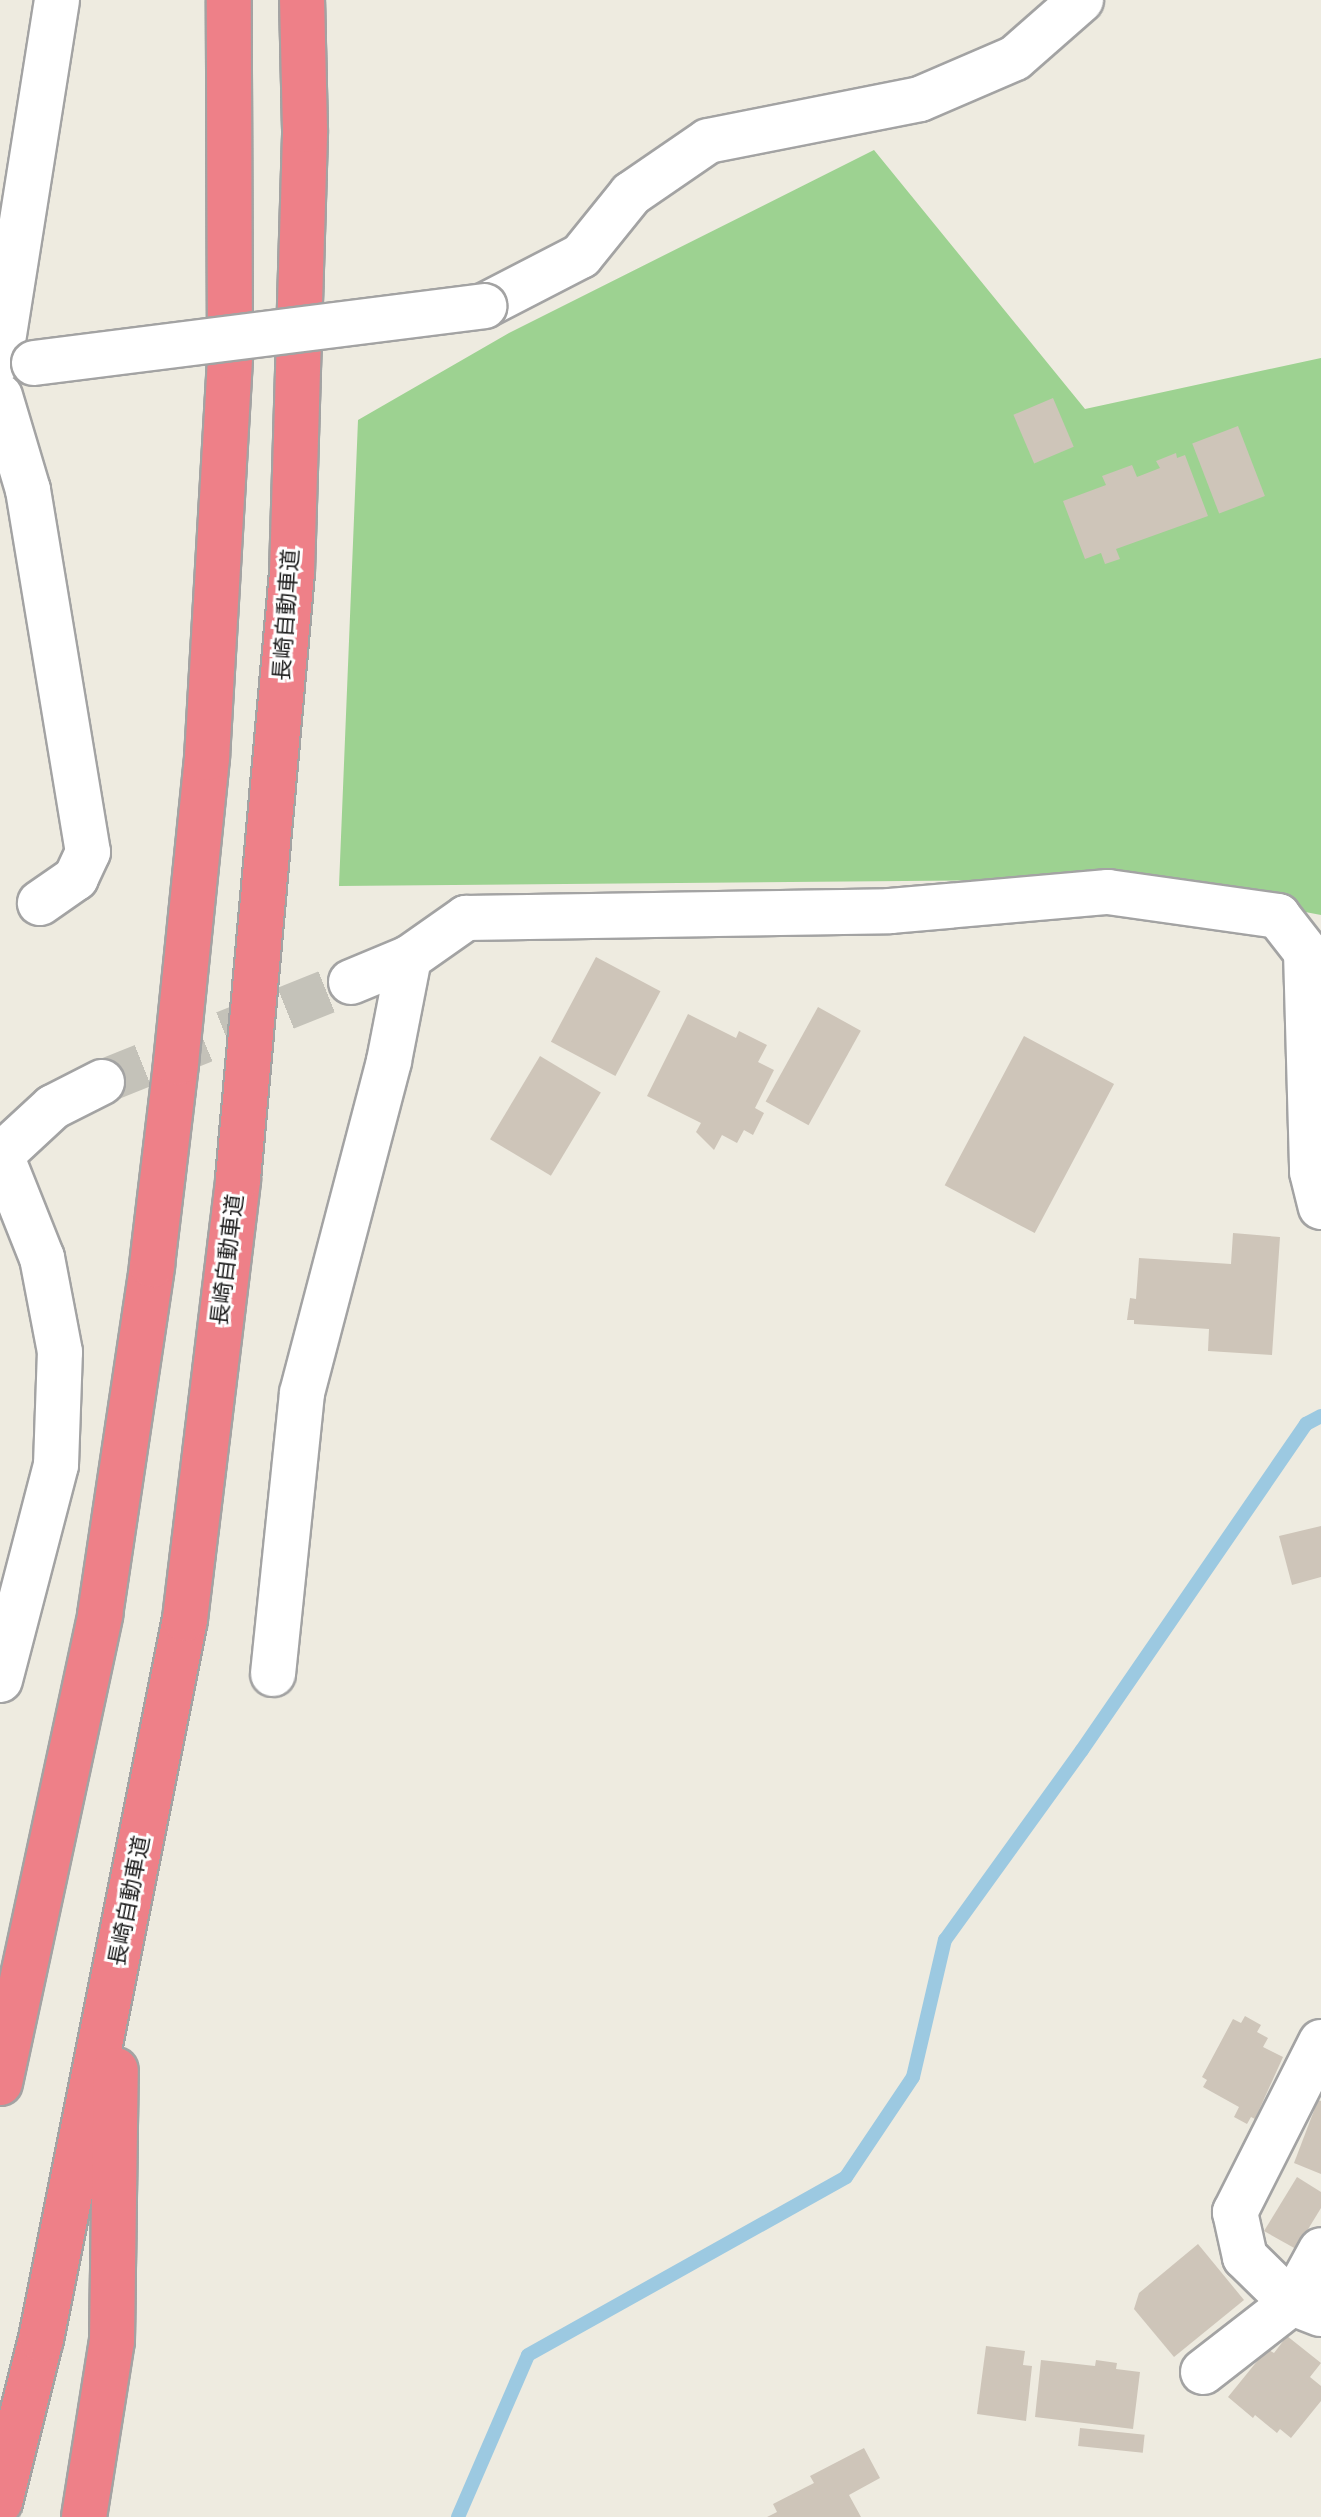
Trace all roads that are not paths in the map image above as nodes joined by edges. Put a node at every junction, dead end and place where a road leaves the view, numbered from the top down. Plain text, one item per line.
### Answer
1 (57, 0) edge
2 (229, 0) edge
3 (302, 0) edge
4 (1081, 0) edge
5 (11, 369) edge
6 (0, 396) edge
7 (40, 903) dead end
8 (409, 958) junction
9 (351, 982) tunnel mouth
10 (102, 1082) tunnel mouth
11 (1, 1156) edge
12 (1321, 1207) edge
13 (273, 1674) dead end
14 (0, 1680) edge
15 (118, 1963) junction
16 (1321, 2042) edge
17 (0, 2083) edge
18 (1321, 2250) edge
19 (1306, 2308) edge
20 (1203, 2372) dead end
21 (0, 2502) edge
22 (84, 2517) edge

1 - 5 street
2 - 17 highway
3 - 15 highway, 長崎自動車道
4 - 5 street, bridge
6 - 7 street
8 - 9 street
8 - 12 street
8 - 13 street
10 - 11 street
11 - 14 street
15 - 21 highway, 長崎自動車道
15 - 22 highway
16 - 19 street
18 - 19 street
19 - 20 street

